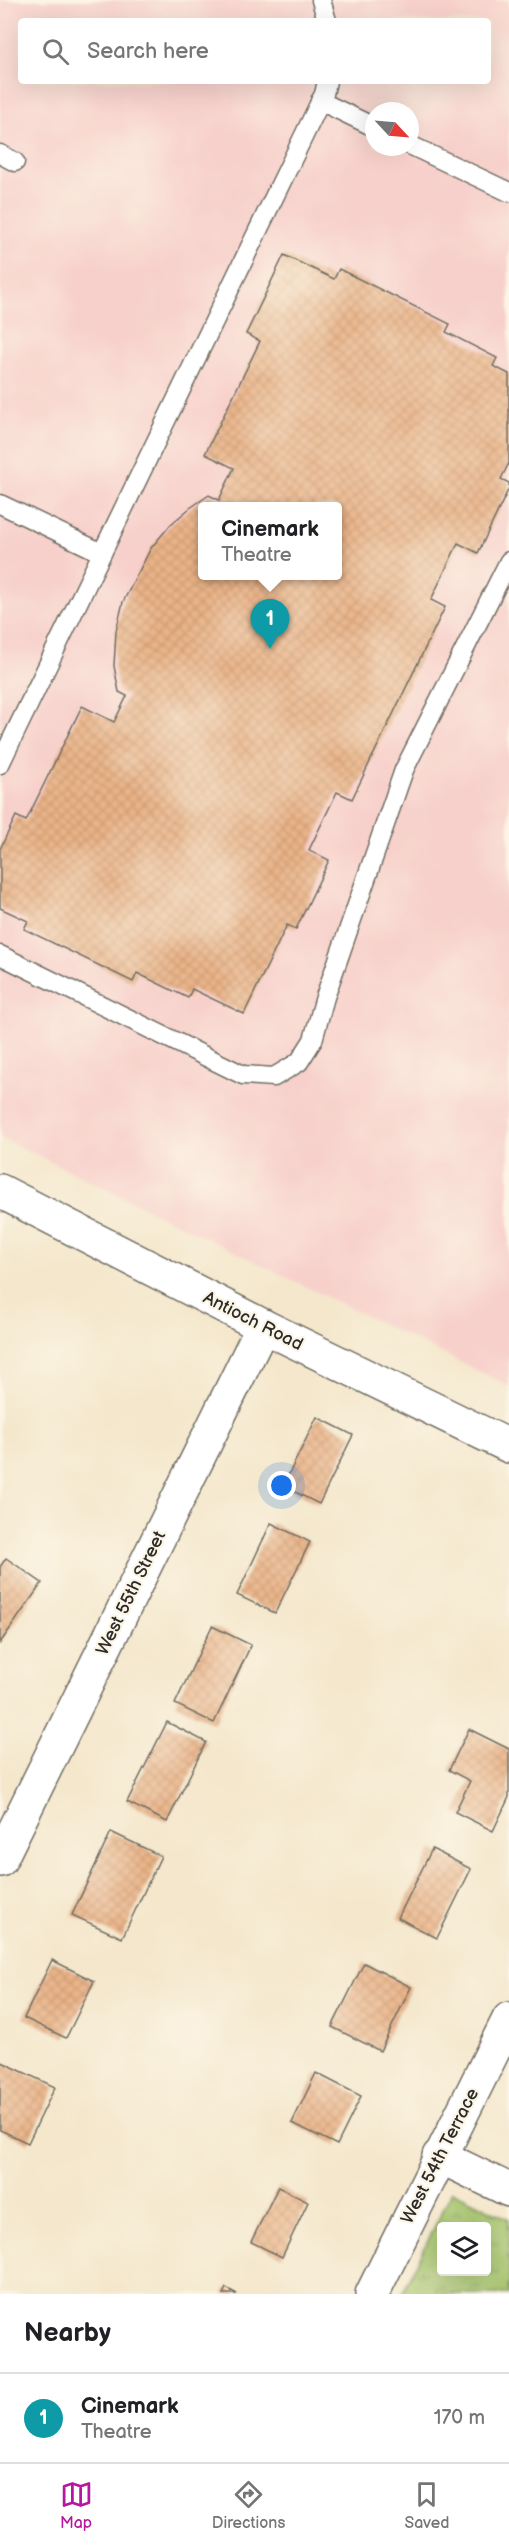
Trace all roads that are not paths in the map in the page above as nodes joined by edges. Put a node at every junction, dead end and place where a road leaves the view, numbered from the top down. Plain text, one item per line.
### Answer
1 (321, 0) edge
2 (326, 18) edge
3 (326, 84) edge
4 (320, 101) junction
5 (365, 123) edge
6 (419, 149) edge
7 (509, 192) edge
8 (0, 504) edge
9 (102, 553) junction
10 (509, 561) edge
11 (0, 764) edge
12 (0, 955) edge
13 (0, 1191) edge
14 (262, 1326) junction
15 (509, 1446) edge
16 (0, 1860) edge
17 (509, 2019) edge
18 (440, 2156) junction
19 (509, 2190) edge
20 (372, 2294) edge

1 - 2 lane
3 - 4 lane
4 - 5 lane
4 - 9 lane
6 - 7 lane
8 - 9 lane
9 - 11 lane
10 - 12 lane
13 - 14 street, Antioch Road
14 - 15 street, Antioch Road
14 - 16 street, West 55th Street
17 - 18 street, West 54th Terrace
18 - 19 street
18 - 20 street, West 54th Terrace

